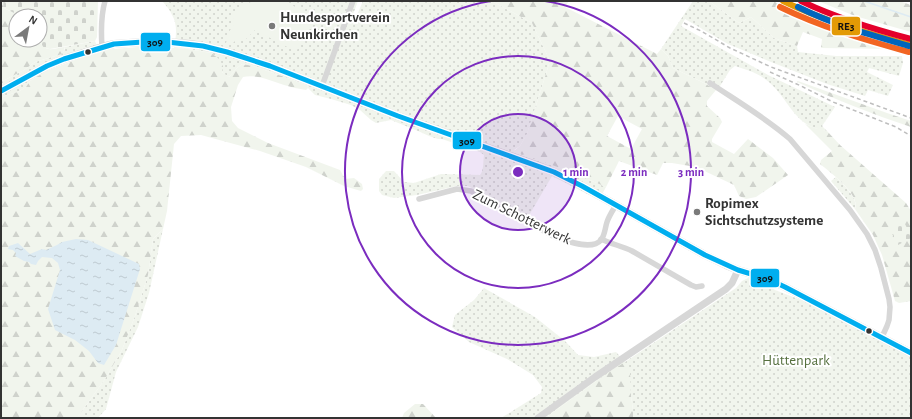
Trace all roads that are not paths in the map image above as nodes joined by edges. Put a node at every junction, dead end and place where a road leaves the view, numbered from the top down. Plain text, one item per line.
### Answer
1 (104, 1) edge
2 (352, 1) edge
3 (102, 47) junction
4 (710, 83) dead end
5 (322, 86) junction
6 (1, 91) edge
7 (418, 199) dead end
8 (616, 205) junction
9 (601, 239) junction
10 (738, 270) junction
11 (702, 286) dead end
12 (882, 337) junction
13 (911, 353) edge
14 (538, 418) edge

1 - 3 street
2 - 5 street
3 - 5 main road
3 - 6 main road
4 - 12 street
5 - 8 main road
7 - 9 street, Zum Schotterwerk
8 - 9 street
8 - 10 main road
9 - 11 street
10 - 12 main road
10 - 14 street
12 - 13 main road

